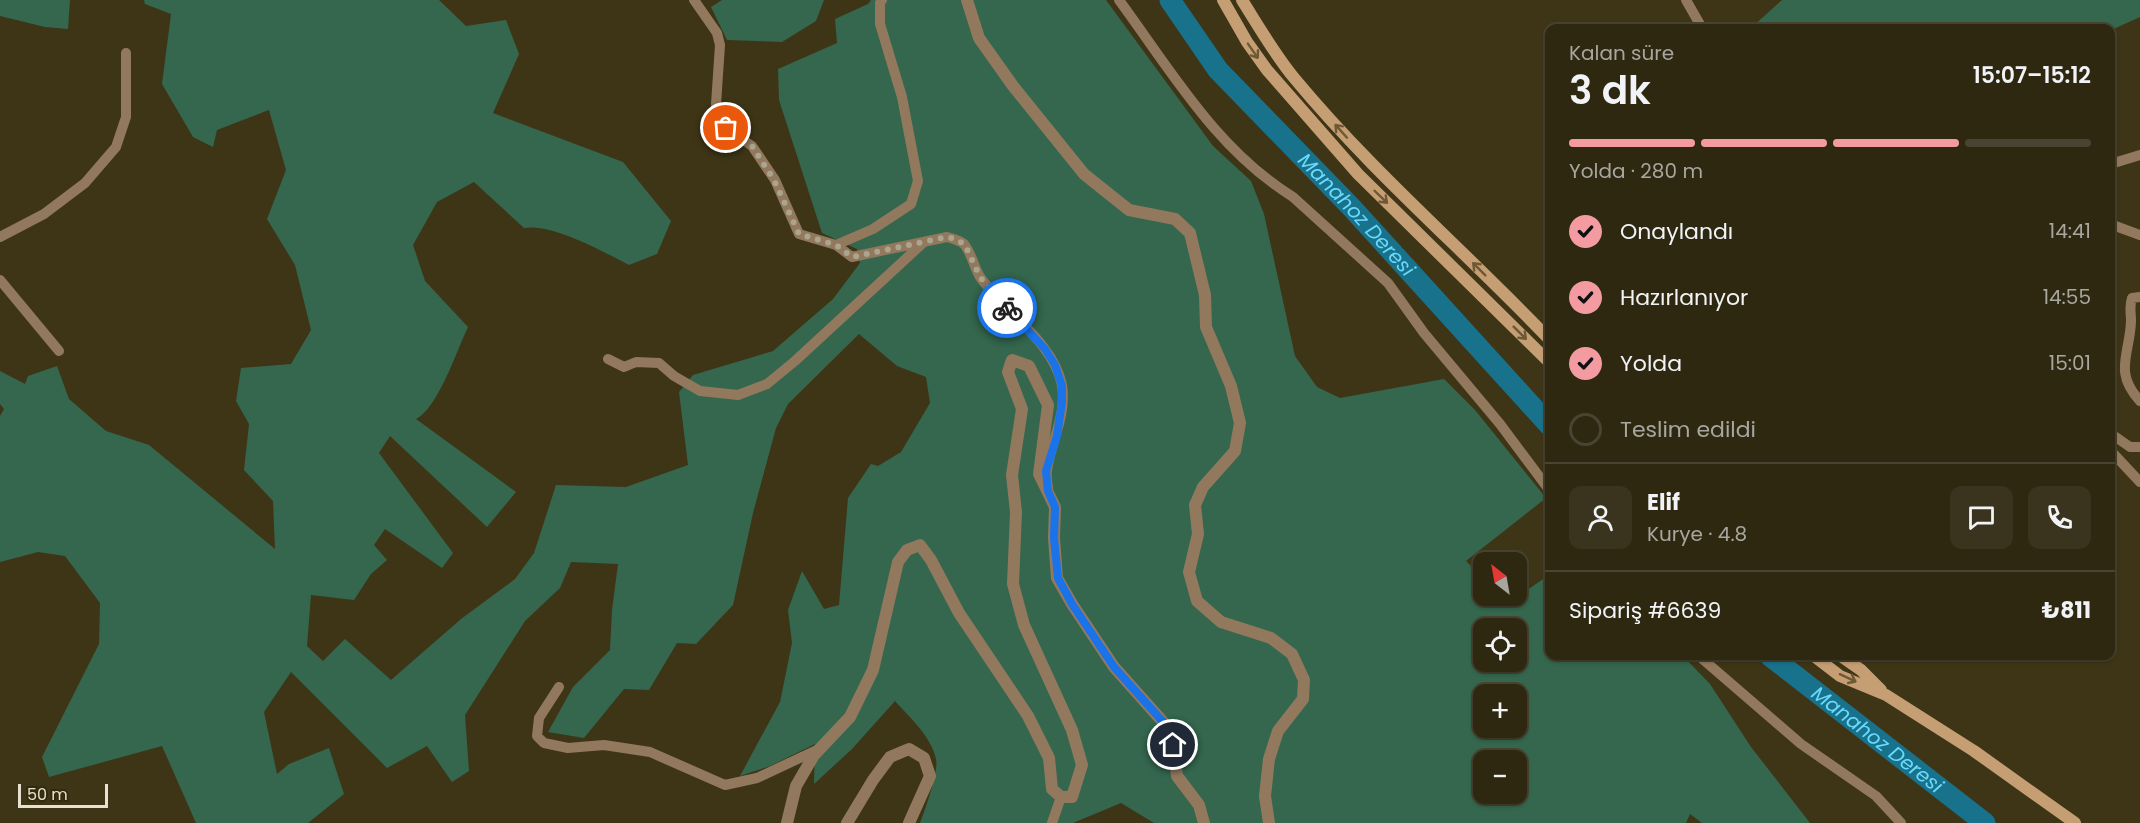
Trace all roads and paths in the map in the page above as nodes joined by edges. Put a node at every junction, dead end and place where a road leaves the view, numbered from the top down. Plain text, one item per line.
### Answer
1 (694, 0) edge
2 (882, 0) edge
3 (967, 0) edge
4 (1119, 0) edge
5 (1223, 0) edge
6 (1242, 0) edge
7 (1686, 0) edge
8 (1700, 24) edge
9 (126, 53) dead end
10 (2140, 155) edge
11 (2115, 163) edge
12 (2115, 226) edge
13 (2140, 235) edge
14 (0, 237) edge
15 (924, 242) junction
16 (836, 245) junction
17 (0, 280) edge
18 (2140, 297) edge
19 (1545, 335) edge
20 (59, 351) dead end
21 (1545, 358) edge
22 (608, 359) dead end
23 (2140, 401) edge
24 (2115, 436) edge
25 (2140, 447) edge
26 (2115, 455) edge
27 (2140, 482) edge
28 (1545, 484) edge
29 (1048, 491) junction
30 (1704, 660) edge
31 (1819, 660) edge
32 (1847, 660) edge
33 (559, 687) dead end
34 (1886, 695) junction
35 (819, 749) junction
36 (1061, 798) junction
37 (1889, 818) edge
38 (787, 823) edge
39 (847, 823) edge
40 (909, 823) edge
41 (1052, 823) edge
42 (1204, 823) edge
43 (1269, 823) edge
44 (1901, 823) edge
45 (2075, 823) edge

1 - 16 street
2 - 16 street
3 - 43 street
4 - 28 street
5 -> 21 main road
19 -> 6 main road
7 - 8 street
9 - 14 street
10 - 11 street
12 - 13 street
15 - 16 street
15 - 22 street
15 - 29 street
17 - 20 street
18 - 23 street
24 - 25 street
26 - 27 street
29 - 36 street
29 - 42 street
30 - 37 street
31 -> 34 main road
32 - 34 main road
33 - 35 street
34 - 45 main road
35 - 36 street
35 - 38 street
36 - 41 street
37 - 44 street
39 - 40 street

